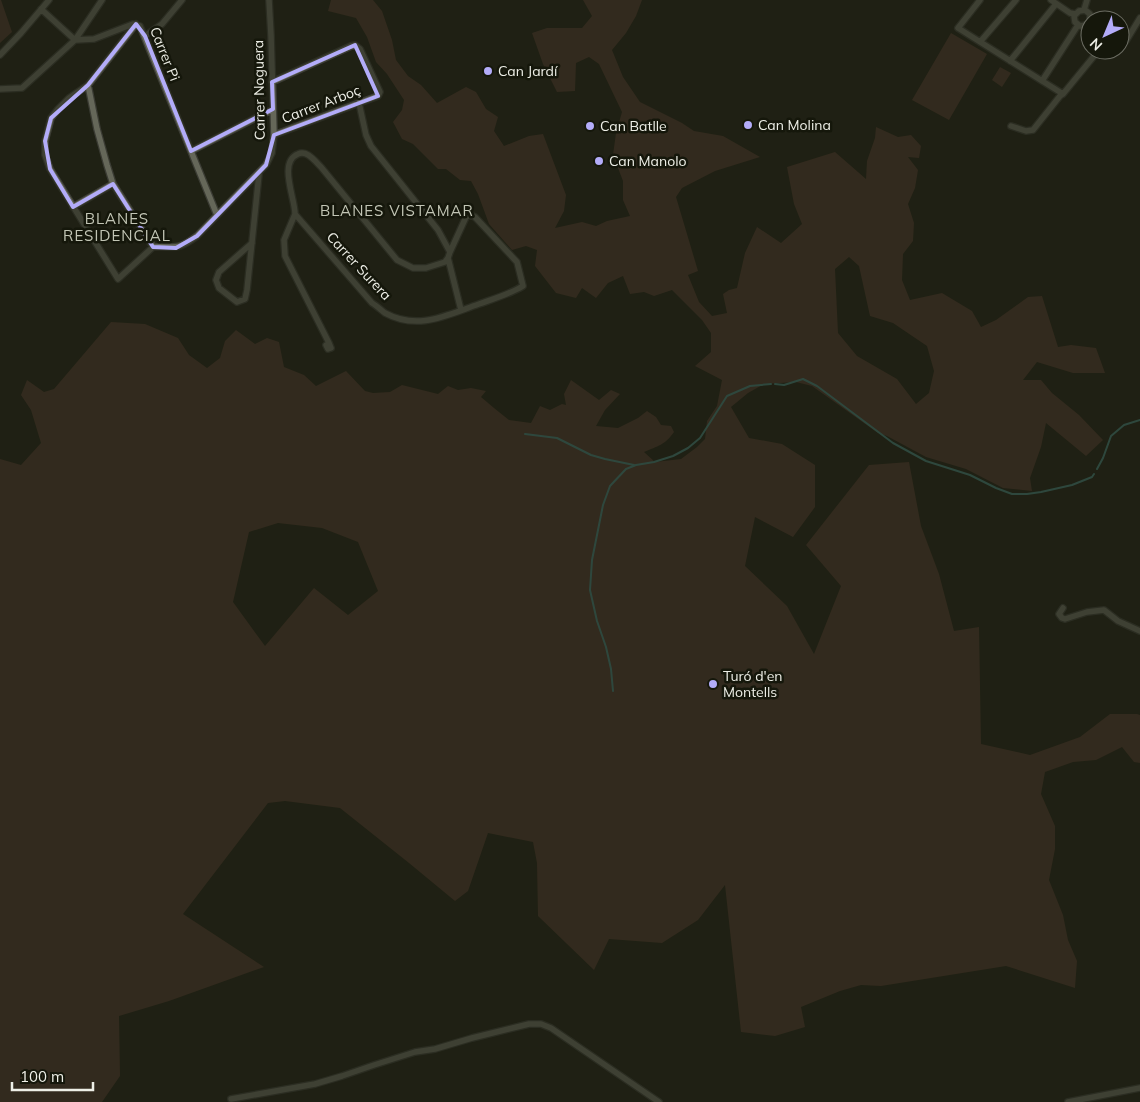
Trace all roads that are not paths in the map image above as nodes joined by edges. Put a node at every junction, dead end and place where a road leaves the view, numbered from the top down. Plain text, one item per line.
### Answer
1 (49, 0) edge
2 (102, 0) edge
3 (182, 0) edge
4 (269, 0) edge
5 (980, 0) edge
6 (1016, 0) edge
7 (1086, 0) edge
8 (1054, 2) edge
9 (41, 9) junction
10 (1084, 10) edge
11 (1080, 11) edge
12 (1075, 14) junction
13 (1140, 18) edge
14 (136, 24) junction
15 (1078, 25) joint
16 (1130, 34) edge
17 (145, 36) junction
18 (75, 40) junction
19 (980, 42) junction
20 (0, 55) edge
21 (1091, 60) edge
22 (1010, 61) junction
23 (1042, 81) junction
24 (272, 82) junction
25 (88, 85) junction
26 (0, 89) edge
27 (1062, 94) junction
28 (359, 103) junction
29 (273, 109) junction
30 (1011, 126) dead end
31 (274, 136) junction
32 (191, 151) junction
33 (259, 173) junction
34 (113, 184) junction
35 (73, 207) junction
36 (295, 214) junction
37 (217, 215) junction
38 (252, 243) junction
39 (153, 247) junction
40 (449, 255) junction
41 (461, 310) junction
42 (329, 343) dead end
43 (1063, 608) dead end
44 (1140, 631) edge
45 (1140, 1088) edge
46 (231, 1099) dead end
47 (659, 1102) edge
48 (1068, 1102) edge

1 - 9 street
2 - 18 street
3 - 17 street
4 - 24 street, Carrer Noguera
5 - 19 street
6 - 19 street
7 - 10 street
8 - 12 street
8 - 22 street
9 - 18 street
9 - 20 street
11 - 12 street
12 - 15 street
13 - 16 street
14 - 17 street, Carrer Pi
14 - 18 street, Carrer Pi
14 - 25 street
15 - 23 street
17 - 32 street, Carrer Pi
18 - 26 street
19 - 22 street
21 - 27 street
22 - 23 street
23 - 27 street
24 - 28 street, Carrer Arboç
24 - 29 street, Carrer Noguera
25 - 34 street
25 - 35 street
27 - 30 street
28 - 31 street, Carrer Arboç
28 - 40 street
29 - 31 street, Carrer Noguera
29 - 32 street
31 - 33 street, Carrer Noguera
32 - 37 street, Carrer Pi
33 - 37 street, Carrer Noguera
33 - 38 street
34 - 35 street
34 - 39 street
35 - 39 street
36 - 40 street
36 - 41 street, Carrer Surera
36 - 42 street
37 - 39 street, Carrer Noguera
38 - 38 street
40 - 41 street
40 - 41 street, Carrer Surera
43 - 44 street
45 - 48 street
46 - 47 street

